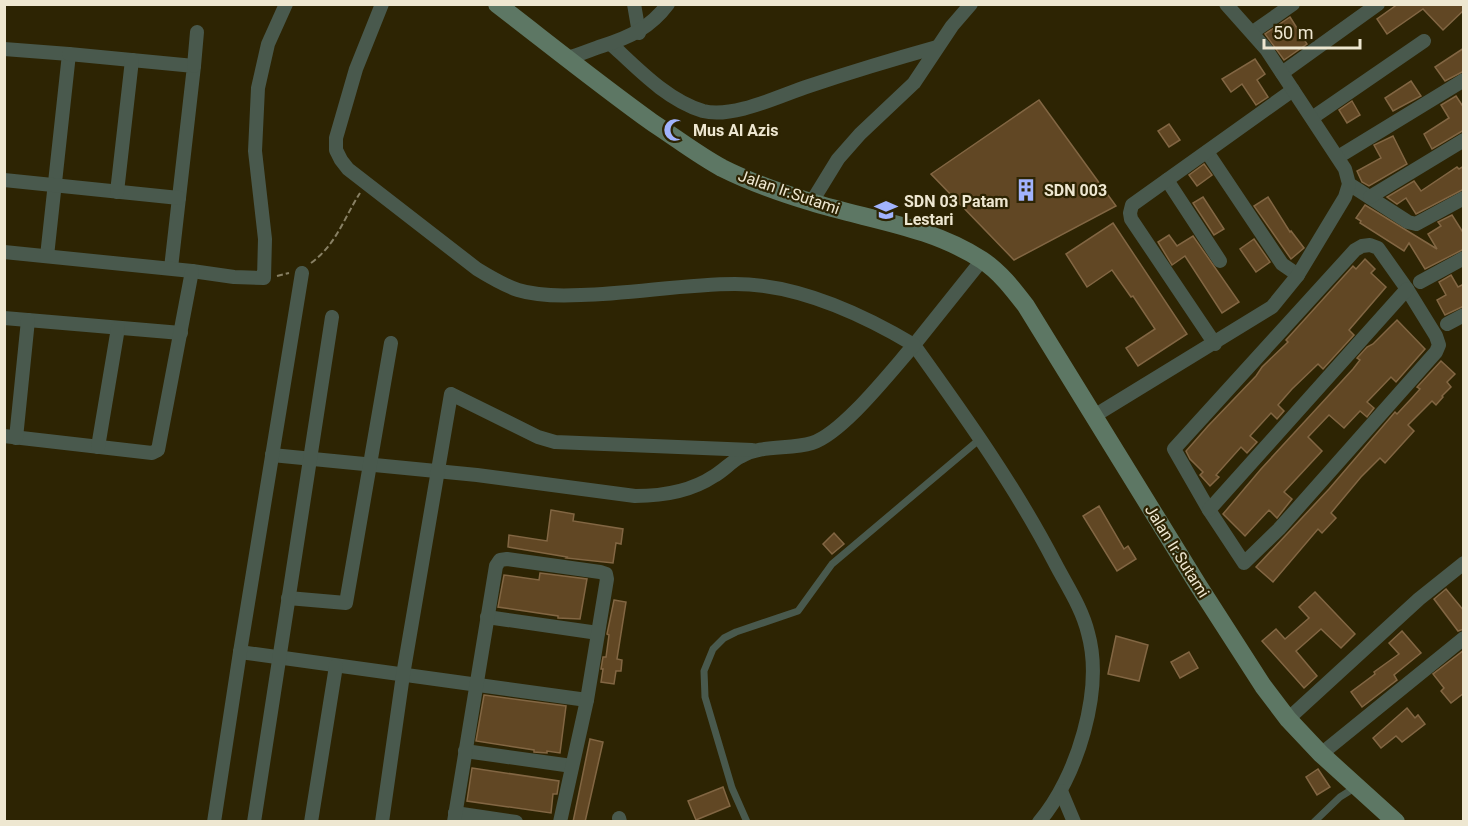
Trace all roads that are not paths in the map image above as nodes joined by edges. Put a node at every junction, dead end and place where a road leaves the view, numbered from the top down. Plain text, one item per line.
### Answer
1 (286, 4) edge
2 (382, 4) edge
3 (497, 4) edge
4 (634, 4) edge
5 (668, 4) edge
6 (971, 4) edge
7 (1226, 4) edge
8 (1293, 4) edge
9 (1378, 4) edge
10 (197, 32) dead end
11 (1253, 32) junction
12 (639, 33) junction
13 (1424, 41) dead end
14 (611, 44) junction
15 (937, 47) junction
16 (4, 49) edge
17 (69, 54) junction
18 (567, 58) junction
19 (132, 60) junction
20 (194, 66) junction
21 (1282, 73) junction
22 (1464, 80) edge
23 (1293, 90) junction
24 (1312, 118) junction
25 (1464, 140) edge
26 (1208, 152) junction
27 (1338, 157) junction
28 (4, 180) edge
29 (1167, 180) junction
30 (1349, 184) junction
31 (55, 185) junction
32 (117, 192) junction
33 (1370, 197) junction
34 (179, 198) junction
35 (1464, 198) edge
36 (811, 202) junction
37 (4, 252) edge
38 (47, 256) junction
39 (1464, 258) edge
40 (982, 260) junction
41 (1220, 261) dead end
42 (171, 268) junction
43 (301, 270) road end
44 (192, 271) junction
45 (1298, 275) junction
46 (1414, 285) junction
47 (1464, 315) edge
48 (332, 317) dead end
49 (4, 318) edge
50 (28, 320) junction
51 (1447, 324) dead end
52 (118, 328) junction
53 (180, 333) junction
54 (391, 343) dead end
55 (1215, 344) junction
56 (914, 345) junction
57 (1094, 416) junction
58 (10, 437) edge
59 (981, 438) junction
60 (98, 447) junction
61 (756, 450) junction
62 (272, 455) junction
63 (310, 459) junction
64 (371, 465) junction
65 (439, 471) junction
66 (1209, 510) junction
67 (1464, 563) edge
68 (288, 598) junction
69 (487, 617) junction
70 (598, 633) junction
71 (1464, 638) edge
72 (240, 652) junction
73 (279, 658) junction
74 (336, 666) junction
75 (403, 675) junction
76 (475, 686) junction
77 (587, 700) junction
78 (1288, 719) junction
79 (465, 751) junction
80 (1321, 754) junction
81 (572, 766) junction
82 (1356, 787) junction
83 (1061, 791) junction
84 (455, 818) edge
85 (214, 822) edge
86 (254, 822) edge
87 (311, 822) edge
88 (382, 822) edge
89 (516, 822) edge
90 (560, 822) edge
91 (747, 822) edge
92 (1039, 822) edge
93 (1074, 822) edge
94 (1314, 822) edge
95 (1396, 822) edge

1 - 44 street
2 - 56 street
3 - 18 street, Jalan Ir.Sutami
4 - 12 street
5 - 12 street
6 - 15 street
7 - 11 street
8 - 11 street
9 - 21 street
10 - 20 street
11 - 21 street
12 - 14 street
13 - 24 street
14 - 15 street
14 - 18 street
15 - 36 street
16 - 17 street
17 - 19 street
17 - 31 street
18 - 36 street, Jalan Ir.Sutami
19 - 20 street
19 - 32 street
20 - 34 street
21 - 23 street
22 - 27 street
23 - 24 street
23 - 26 street
24 - 27 street
25 - 33 street
26 - 29 street
26 - 45 street
27 - 30 street
28 - 31 street
29 - 41 street
29 - 55 street
30 - 33 street
30 - 45 street
31 - 32 street
31 - 38 street
32 - 34 street
33 - 35 street
34 - 42 street
36 - 40 street, Jalan Ir.Sutami
37 - 38 street
38 - 42 street
39 - 46 street
40 - 56 street
40 - 57 street, Jalan Ir.Sutami
42 - 44 street
43 - 62 street
44 - 53 street
45 - 55 street
46 - 66 street
46 - 66 street
46 - 66 street
47 - 51 street
48 - 63 street
49 - 50 street
50 - 52 street
50 - 58 street
52 - 53 street
52 - 60 street
53 - 60 street
54 - 64 street
55 - 57 street
56 - 59 street
56 - 61 street
57 - 78 street, Jalan Ir.Sutami
58 - 60 street
59 - 83 street
59 - 91 lane
61 - 65 street
61 - 65 street
62 - 63 street
62 - 72 street
63 - 64 street
63 - 68 street
64 - 65 street
64 - 68 street
65 - 75 street
67 - 78 street
68 - 73 street
69 - 70 street
69 - 70 street
69 - 76 street
70 - 77 street
71 - 80 street
72 - 73 street
72 - 85 street
73 - 74 street
73 - 86 street
74 - 75 street
74 - 87 street
75 - 76 street
75 - 88 street
76 - 77 street
76 - 79 street
77 - 81 street
78 - 80 street, Jalan Ir.Sutami
79 - 81 street
79 - 84 street
80 - 82 street, Jalan Ir.Sutami
81 - 90 street
82 - 94 lane
82 - 95 street, Jalan Ir.Sutami
83 - 92 street
83 - 93 street
84 - 89 street

